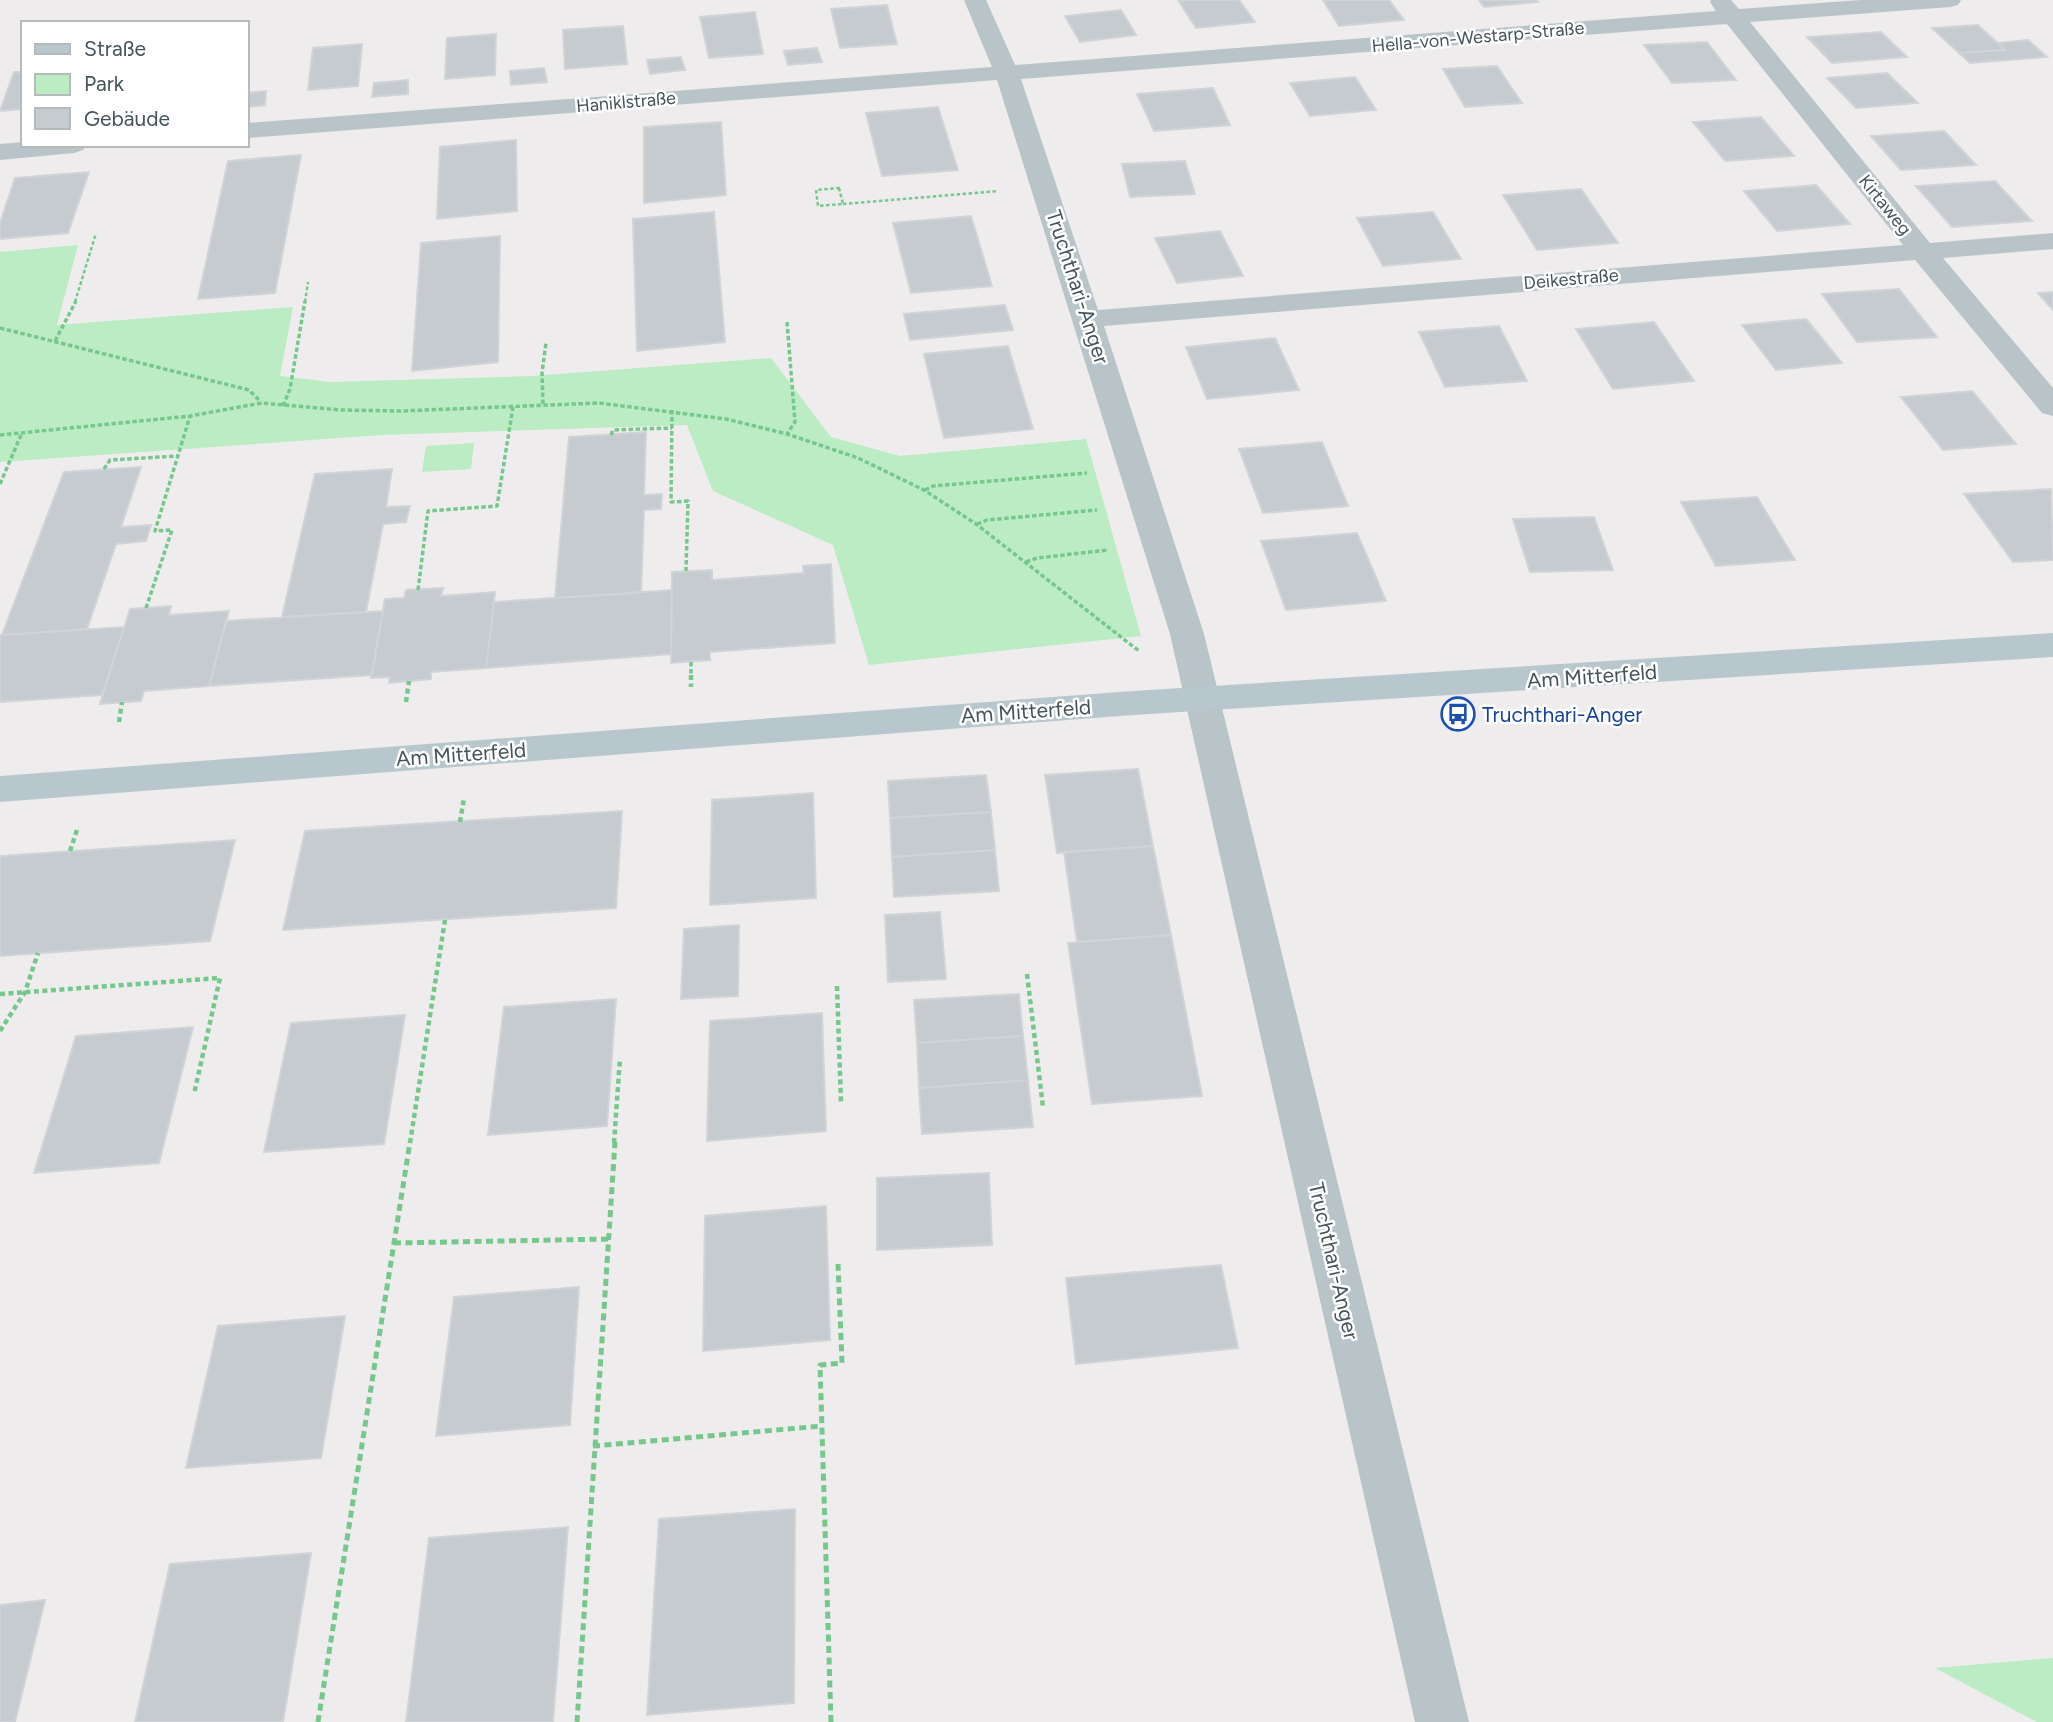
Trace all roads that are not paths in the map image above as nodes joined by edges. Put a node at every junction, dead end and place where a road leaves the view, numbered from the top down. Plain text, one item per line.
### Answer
1 (975, 0) edge
2 (1950, 0) edge
3 (1726, 8) edge
4 (1006, 72) junction
5 (248, 131) edge
6 (53, 147) edge
7 (0, 152) edge
8 (2053, 241) edge
9 (1922, 251) junction
10 (1089, 319) junction
11 (2053, 407) edge
12 (2053, 645) edge
13 (1201, 699) junction
14 (0, 789) edge
15 (1443, 1722) edge

1 - 4 street, Truchthari-Anger
2 - 3 street, Hella-von-Westarp-Straße
3 - 4 street, Hella-von-Westarp-Straße
3 - 9 street, Kirtaweg
4 - 5 street, Haniklstraße
4 - 10 street, Truchthari-Anger
6 - 7 street
8 - 9 street, Deikestraße
9 - 10 street, Deikestraße
9 - 11 street, Kirtaweg
10 - 13 street, Truchthari-Anger
12 - 13 street, Am Mitterfeld
13 - 14 street, Am Mitterfeld
13 - 15 street, Truchthari-Anger

